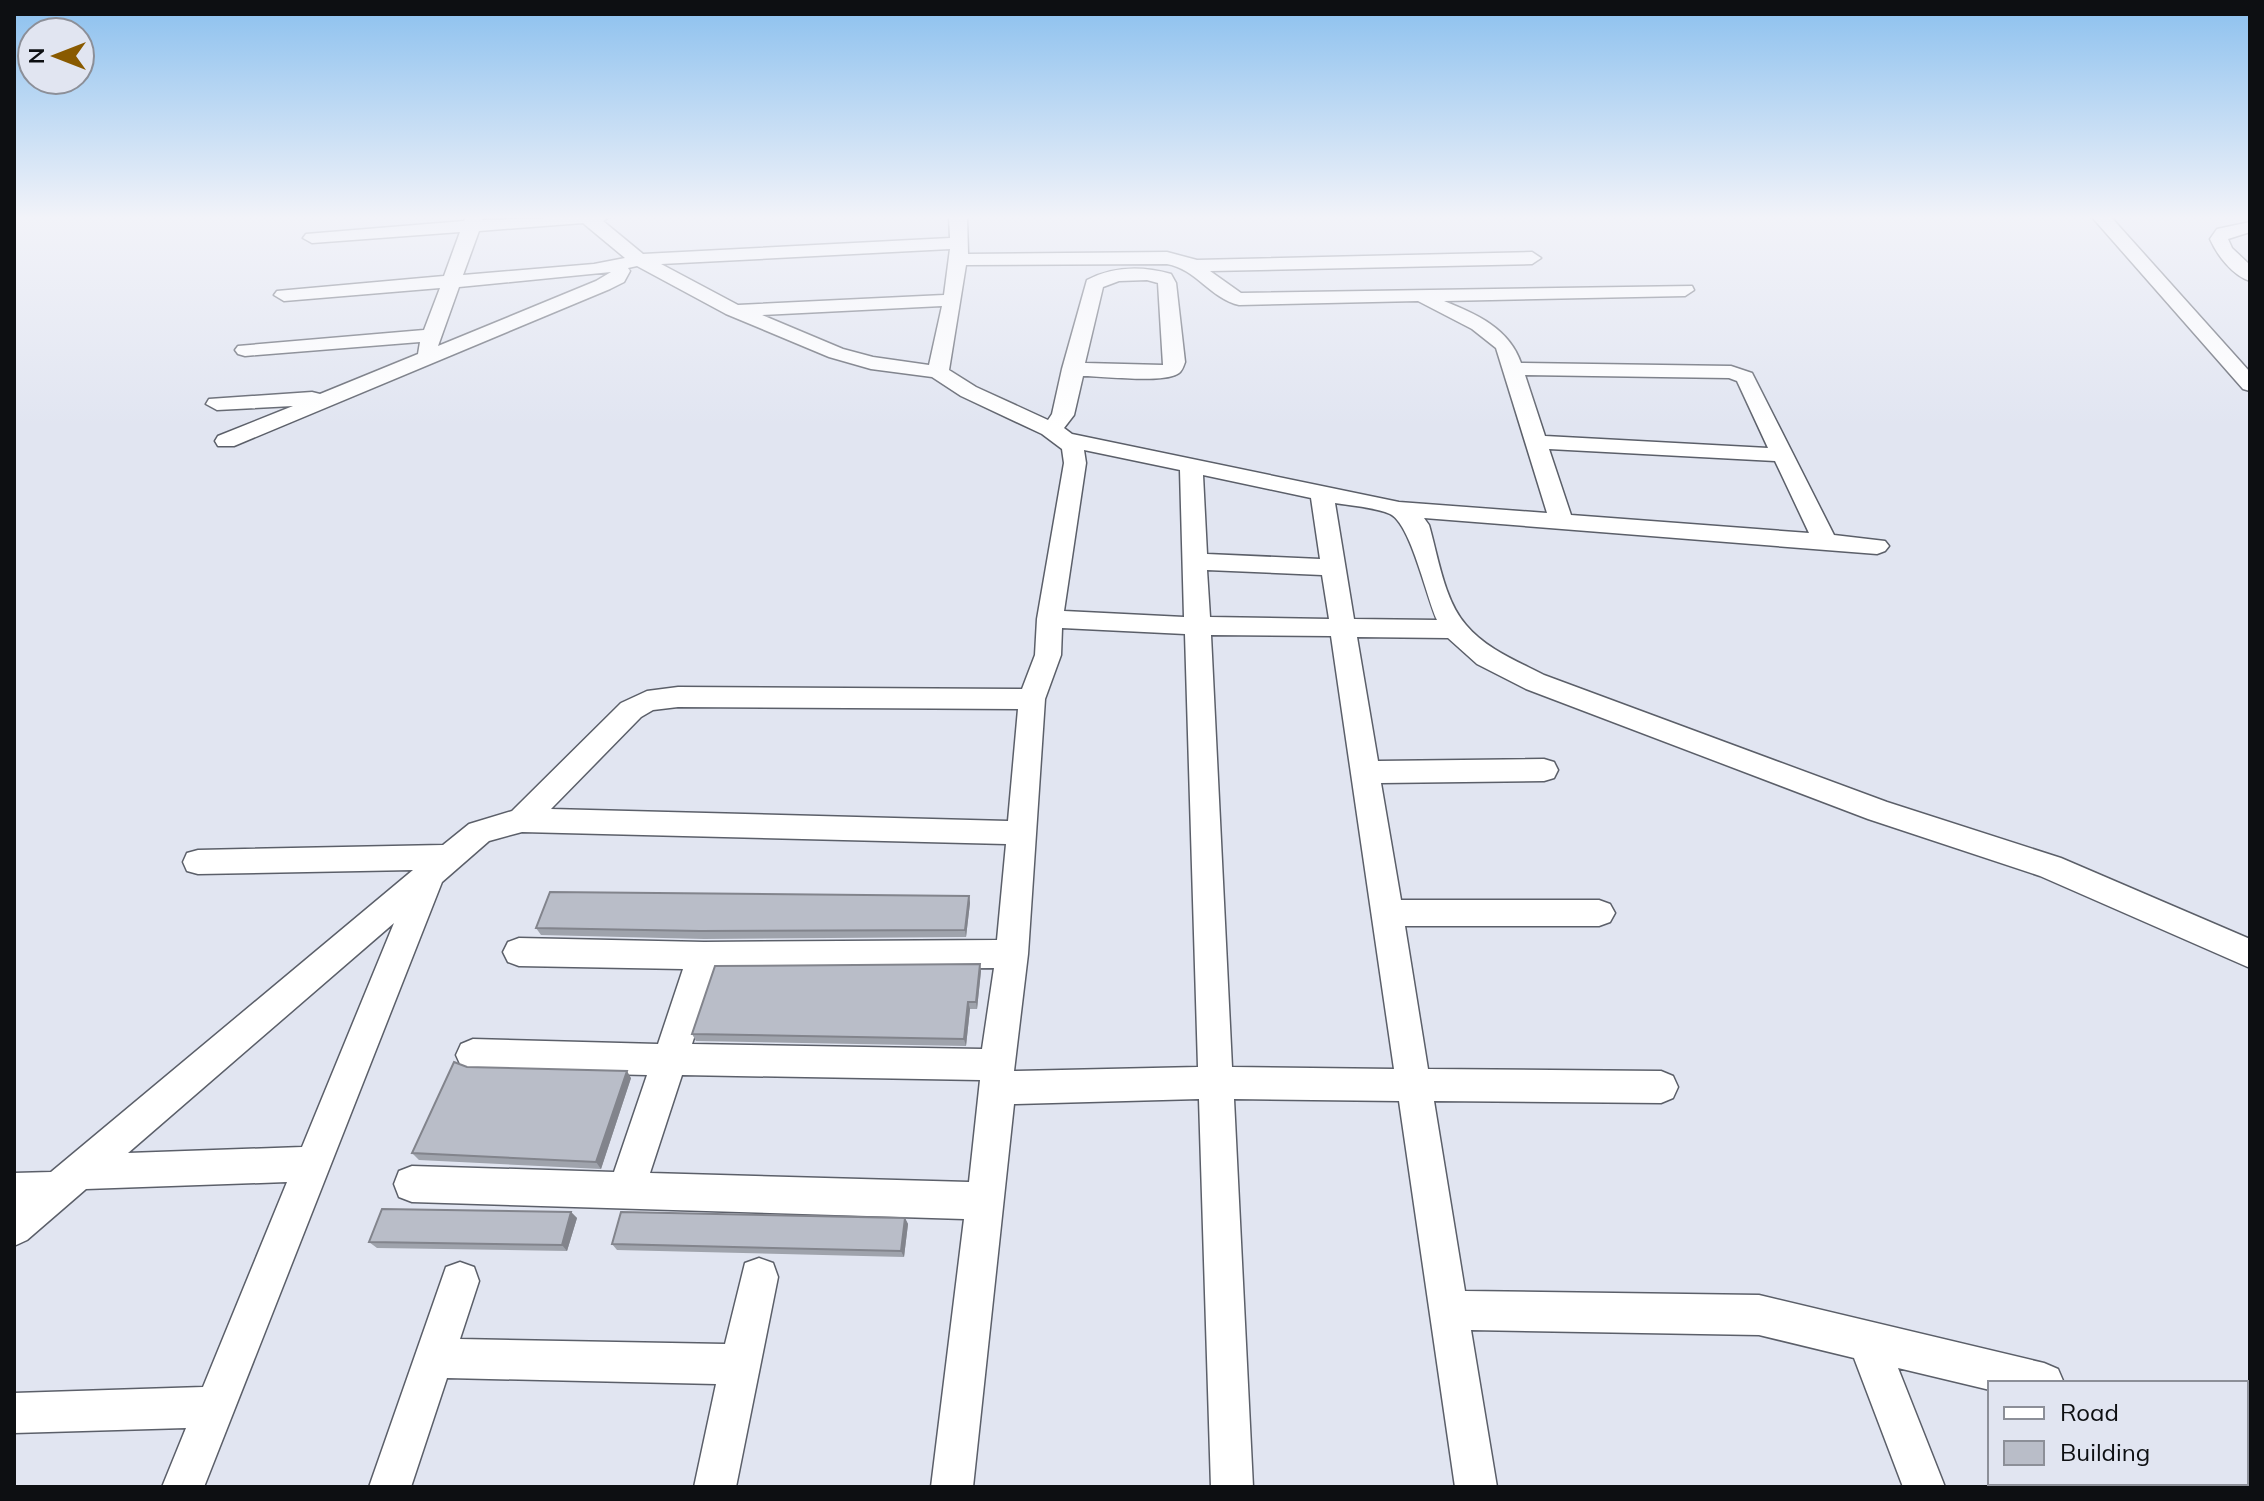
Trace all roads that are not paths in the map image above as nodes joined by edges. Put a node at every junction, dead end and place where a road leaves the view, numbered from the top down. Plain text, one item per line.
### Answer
1 (399, 286) edge
2 (450, 286) edge
3 (600, 286) edge
4 (681, 286) edge
5 (954, 286) edge
6 (1093, 286) edge
7 (1167, 286) edge
8 (1216, 286) edge
9 (2162, 286) edge
10 (1685, 290) dead end
11 (284, 295) dead end
12 (1417, 297) junction
13 (953, 300) junction
14 (733, 310) junction
15 (432, 335) junction
16 (245, 350) dead end
17 (423, 360) junction
18 (1072, 369) junction
19 (1514, 369) junction
20 (938, 372) junction
21 (2250, 385) edge
22 (333, 397) junction
23 (217, 404) dead end
24 (1058, 434) junction
25 (226, 441) dead end
26 (1537, 442) junction
27 (1783, 455) junction
28 (1191, 465) junction
29 (1322, 493) junction
30 (1414, 515) junction
31 (1562, 522) junction
32 (1825, 541) junction
33 (1877, 546) dead end
34 (1194, 562) junction
35 (1333, 567) junction
36 (1050, 619) junction
37 (1197, 626) junction
38 (1343, 628) junction
39 (1454, 629) junction
40 (1032, 699) junction
41 (1544, 770) dead end
42 (1365, 772) junction
43 (522, 820) junction
44 (1022, 833) junction
45 (198, 862) dead end
46 (439, 865) junction
47 (1387, 913) junction
48 (1599, 913) dead end
49 (519, 952) dead end
50 (1012, 954) junction
51 (2250, 954) edge
52 (704, 956) junction
53 (473, 1055) dead end
54 (669, 1060) junction
55 (998, 1076) junction
56 (1216, 1083) junction
57 (1414, 1085) junction
58 (1661, 1087) dead end
59 (313, 1164) junction
60 (67, 1181) junction
61 (412, 1184) dead end
62 (627, 1188) junction
63 (14, 1191) edge
64 (985, 1201) junction
65 (14, 1227) edge
66 (759, 1277) dead end
67 (460, 1281) dead end
68 (1448, 1310) junction
69 (1868, 1341) junction
70 (434, 1358) junction
71 (741, 1364) junction
72 (2036, 1381) edge
73 (215, 1407) junction
74 (14, 1413) edge
75 (183, 1487) edge
76 (390, 1487) edge
77 (715, 1487) edge
78 (952, 1487) edge
79 (1232, 1487) edge
80 (1476, 1487) edge
81 (1924, 1487) edge

1 - 11 street
2 - 15 street
3 - 17 street
4 - 14 street
5 - 13 street
6 - 18 street
7 - 18 street
8 - 12 street
9 - 21 street
10 - 12 street
12 - 19 street
13 - 14 street
13 - 20 street
14 - 20 street
15 - 16 street
15 - 17 street
17 - 22 street
18 - 24 street
19 - 26 street
19 - 27 street
20 - 24 street
22 - 23 street
22 - 25 street
24 - 28 street
24 - 36 street
26 - 27 street
26 - 31 street
27 - 32 street
28 - 29 street
28 - 34 street
29 - 30 street
29 - 35 street
30 - 31 street
30 - 39 street
31 - 32 street
32 - 33 street
34 - 35 street
34 - 37 street
35 - 38 street
36 - 37 street
36 - 40 street
37 - 38 street
37 - 56 street
38 - 39 street
38 - 42 street
39 - 51 street
40 - 43 street
40 - 44 street
41 - 42 street
42 - 47 street
43 - 44 street
43 - 46 street
44 - 50 street
45 - 46 street
46 - 59 street
46 - 60 street
47 - 48 street
47 - 57 street
49 - 52 street
50 - 52 street
50 - 55 street
52 - 54 street
53 - 54 street
54 - 55 street
54 - 62 street
55 - 56 street
55 - 64 street
56 - 57 street
56 - 79 street
57 - 58 street
57 - 68 street
59 - 60 street
59 - 73 street
60 - 63 street
60 - 65 street
61 - 62 street
62 - 64 street
64 - 78 street
66 - 71 street
67 - 70 street
68 - 69 street
68 - 80 street
69 - 72 street
69 - 81 street
70 - 71 street
70 - 76 street
71 - 77 street
73 - 74 street
73 - 75 street

